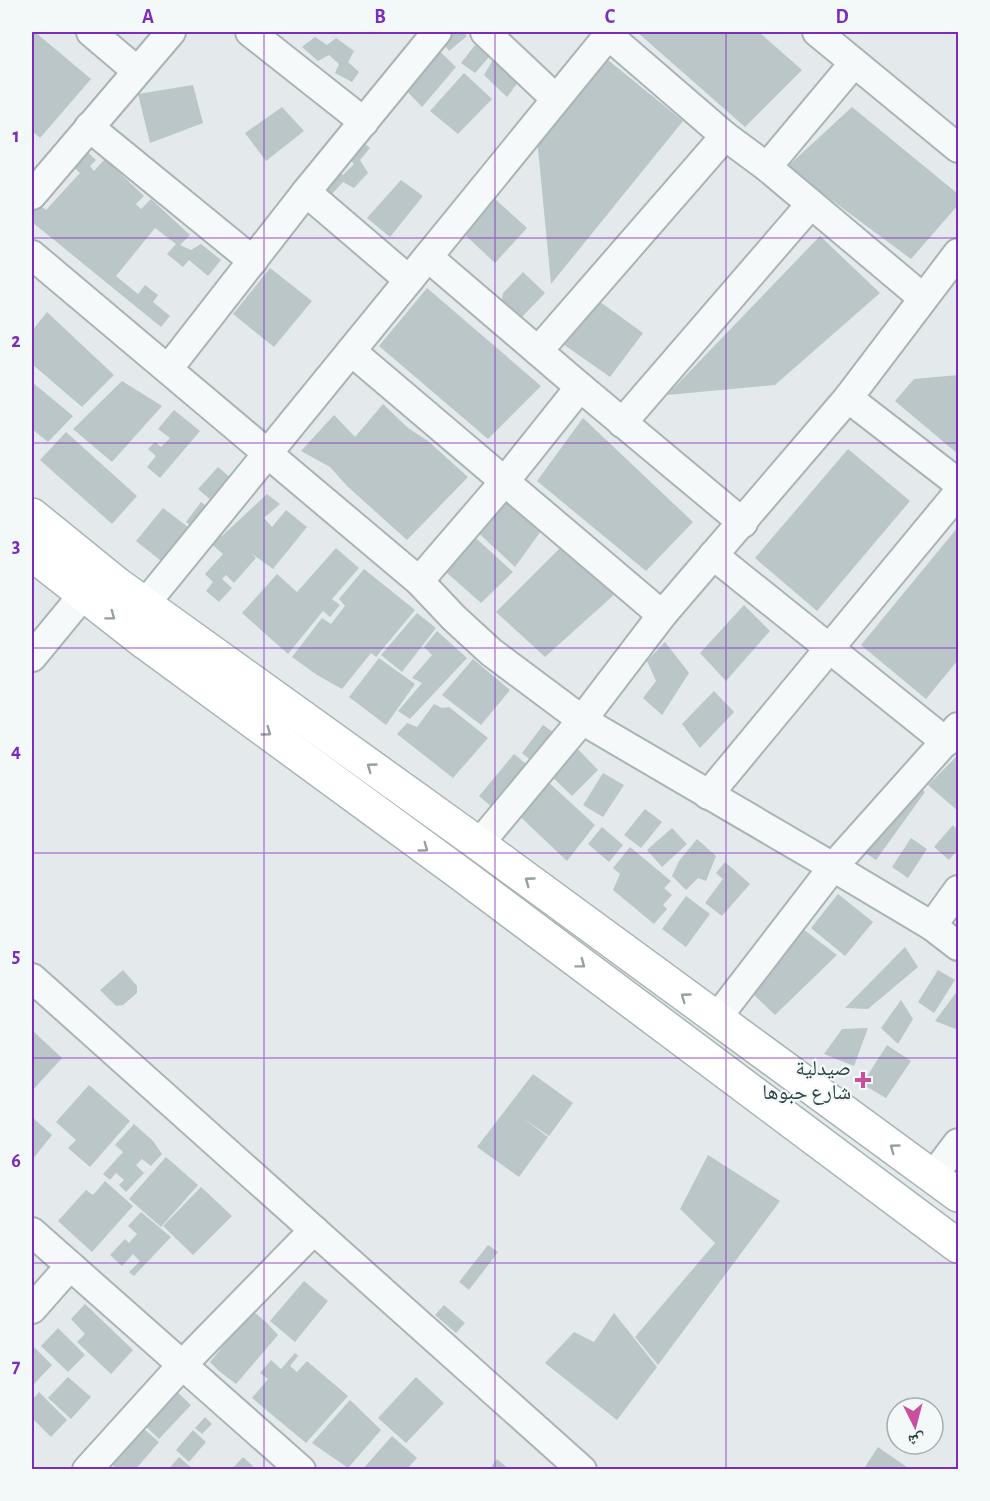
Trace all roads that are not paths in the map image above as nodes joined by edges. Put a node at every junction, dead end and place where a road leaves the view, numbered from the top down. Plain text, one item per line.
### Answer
1 (91, 32) edge
2 (171, 32) edge
3 (250, 32) edge
4 (437, 32) edge
5 (485, 32) edge
6 (816, 32) edge
7 (610, 33) edge
8 (854, 63) junction
9 (137, 71) junction
10 (556, 99) junction
11 (364, 122) junction
12 (89, 127) junction
13 (725, 136) junction
14 (958, 148) edge
15 (767, 167) junction
16 (306, 192) junction
17 (32, 195) edge
18 (811, 204) junction
19 (958, 253) edge
20 (32, 255) edge
21 (428, 256) junction
22 (253, 261) junction
23 (409, 280) junction
24 (923, 298) junction
25 (351, 351) junction
26 (538, 351) junction
27 (168, 369) junction
28 (579, 387) junction
29 (848, 398) junction
30 (622, 423) junction
31 (268, 452) junction
32 (504, 481) junction
33 (958, 483) edge
34 (958, 493) edge
35 (32, 515) edge
36 (743, 523) junction
37 (32, 554) edge
38 (713, 555) junction
39 (419, 581) junction
40 (83, 595) junction
41 (145, 604) junction
42 (662, 615) junction
43 (831, 649) junction
44 (32, 657) edge
45 (582, 720) junction
46 (952, 734) edge
47 (708, 795) junction
48 (479, 844) junction
49 (833, 867) junction
50 (958, 891) edge
51 (932, 926) junction
52 (958, 946) edge
53 (32, 978) edge
54 (716, 1019) junction
55 (958, 1143) edge
56 (933, 1176) junction
57 (958, 1195) edge
58 (314, 1230) junction
59 (32, 1232) edge
60 (958, 1246) edge
61 (70, 1266) junction
62 (32, 1309) edge
63 (183, 1364) junction
64 (87, 1470) edge
65 (301, 1470) edge
66 (582, 1470) edge

1 - 9 street
2 - 9 street
3 - 11 street
4 - 11 street
5 - 10 street
6 - 8 street
7 - 10 street
7 - 13 street
8 - 14 street
8 - 15 street
9 - 12 street
10 - 21 street
11 - 16 street
12 - 17 street
12 - 22 street
13 - 15 street
13 - 26 street
15 - 18 street
16 - 22 street
16 - 23 street
18 - 24 street
18 - 30 street
19 - 24 street
20 - 27 street
21 - 23 street
21 - 26 street
22 - 27 street
23 - 25 street
24 - 29 street
25 - 31 street
25 - 32 street
26 - 28 street
27 - 31 street
28 - 30 street
28 - 32 street
29 - 33 street
29 - 36 street
30 - 36 street
31 - 39 street
31 - 41 street
32 - 39 street
32 - 42 street
34 - 43 street
35 - 41 main road
36 - 38 street
37 - 40 main road
38 - 42 street
38 - 43 street
39 - 45 street
40 - 44 street
40 -> 60 main road
48 -> 41 main road
42 - 45 street
43 - 46 street
43 - 47 street
45 - 47 street
45 - 48 street
46 - 49 street
47 - 49 street
54 -> 48 main road
49 - 51 street
49 - 54 street
50 - 51 street
51 - 52 street
53 - 58 street
56 -> 54 main road
55 - 56 street
56 - 57 main road
58 - 63 street
58 - 66 street
59 - 61 street
61 - 62 street
61 - 63 street
63 - 64 street
63 - 65 street

